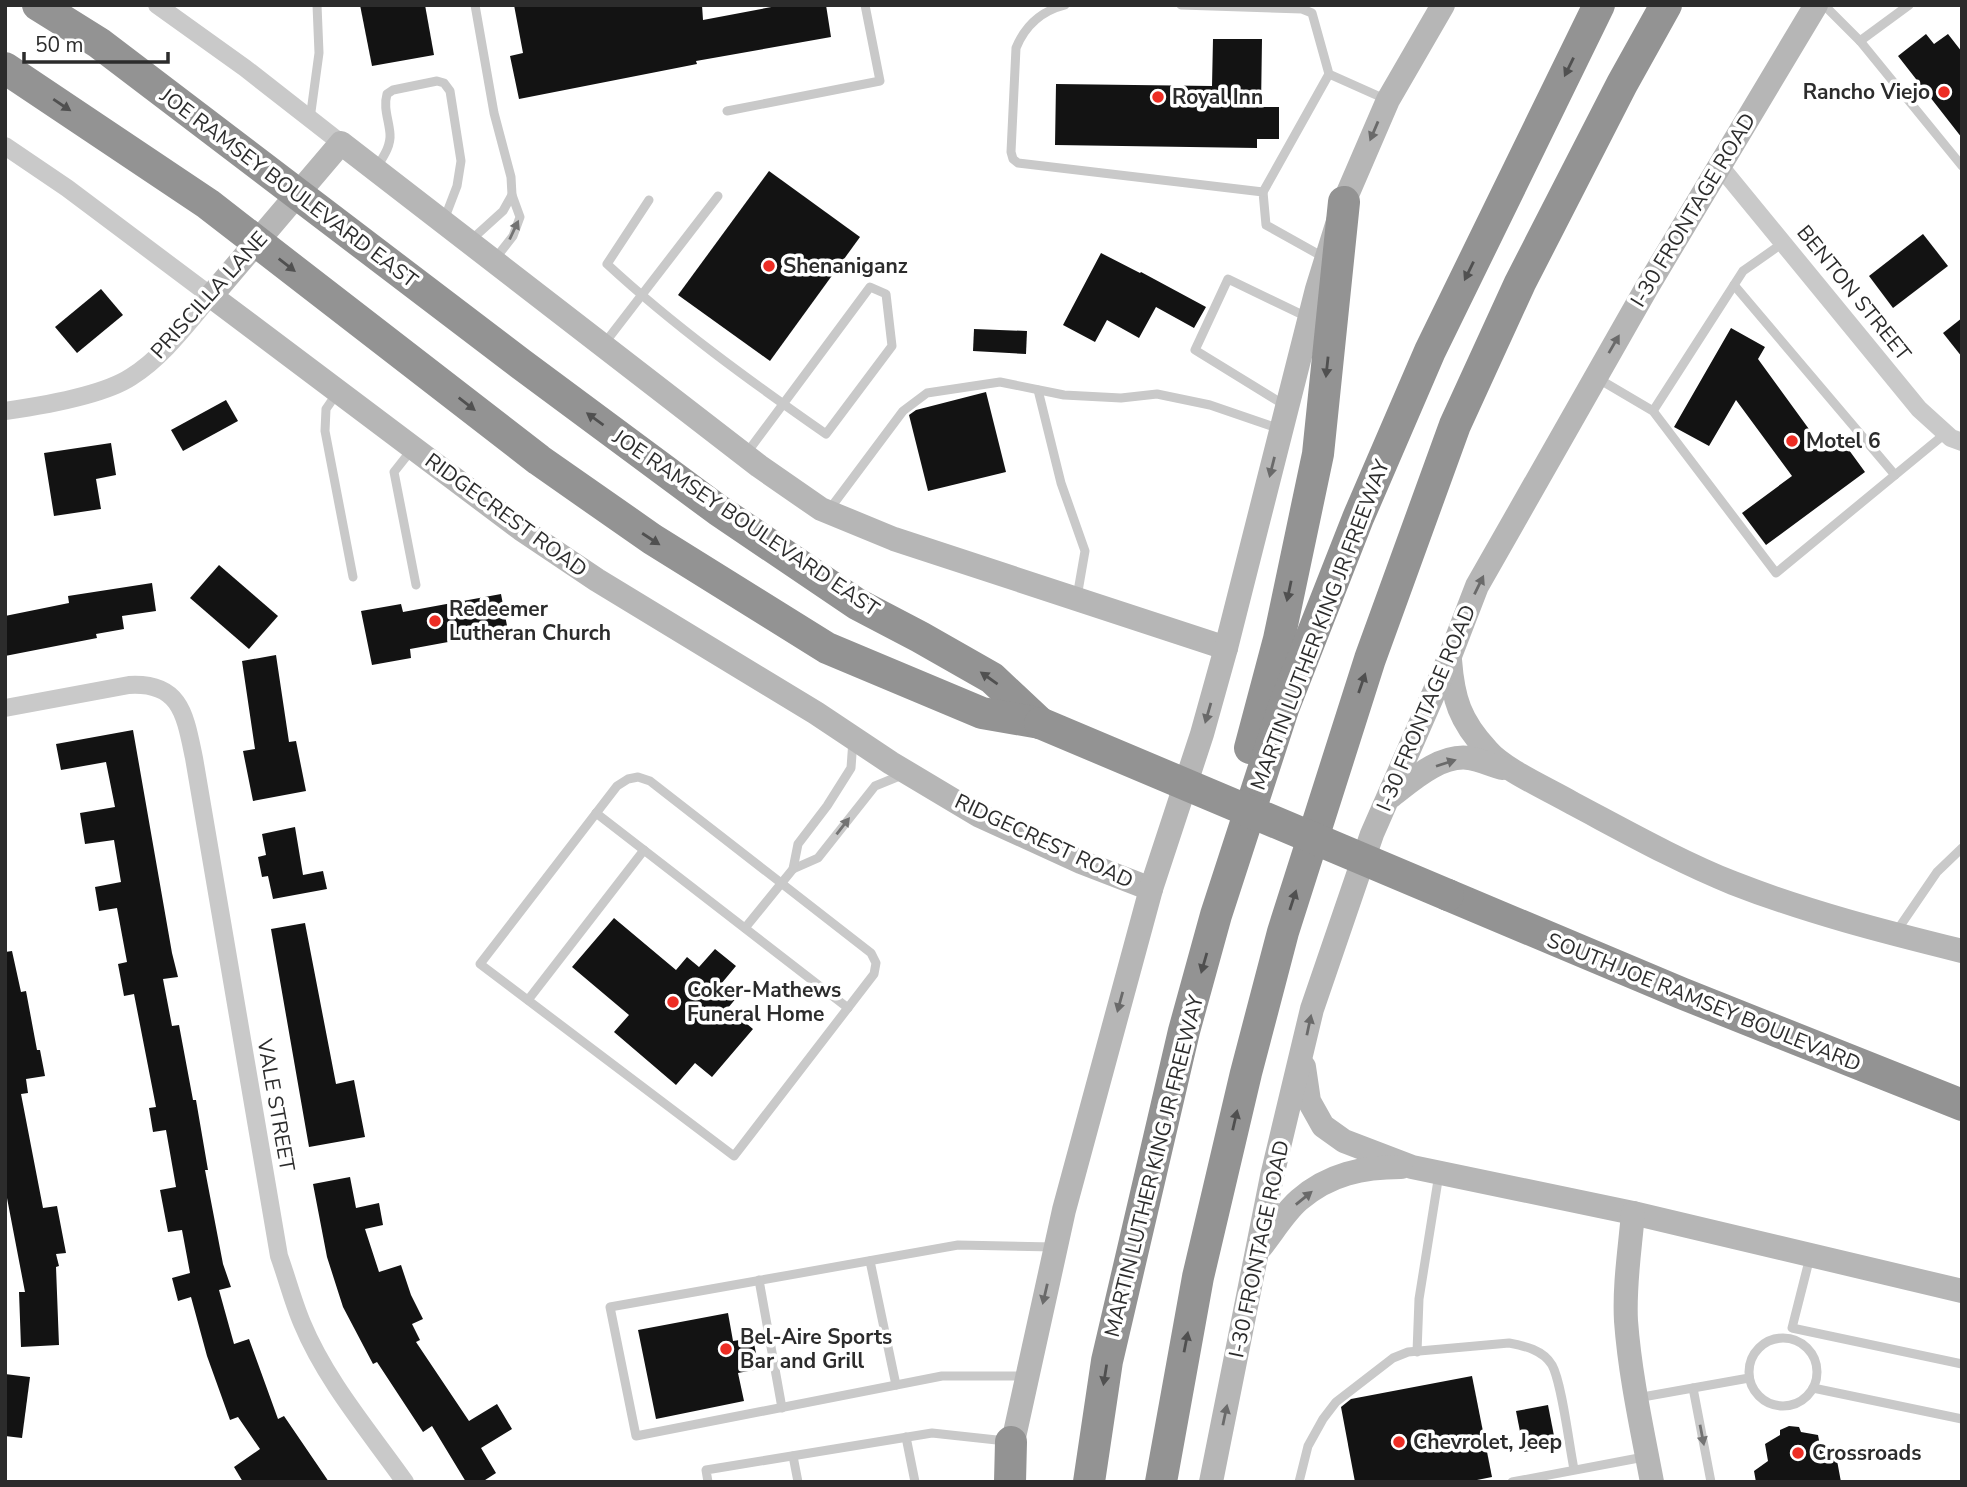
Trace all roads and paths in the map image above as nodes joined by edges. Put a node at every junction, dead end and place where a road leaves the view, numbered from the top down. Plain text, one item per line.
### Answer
1 (38, 5) edge
2 (157, 5) edge
3 (317, 5) edge
4 (475, 5) edge
5 (865, 5) edge
6 (1065, 5) edge
7 (1181, 5) edge
8 (1443, 5) edge
9 (1599, 5) edge
10 (1666, 5) edge
11 (1816, 5) edge
12 (1824, 5) edge
13 (1909, 5) edge
14 (1860, 41) junction
15 (5, 68) edge
16 (1329, 74) junction
17 (1388, 100) junction
18 (727, 111) dead end
19 (310, 119) junction
20 (341, 143) junction
21 (5, 146) edge
22 (1719, 165) junction
23 (1962, 166) edge
24 (375, 169) junction
25 (1263, 192) junction
26 (298, 194) junction
27 (512, 195) junction
28 (718, 196) dead end
29 (649, 200) dead end
30 (1344, 202) junction
31 (443, 222) junction
32 (257, 242) junction
33 (469, 242) junction
34 (1783, 243) junction
35 (1326, 259) junction
36 (494, 261) junction
37 (1734, 285) junction
38 (211, 296) junction
39 (641, 296) junction
40 (1320, 323) junction
41 (603, 345) junction
42 (1596, 377) junction
43 (1038, 390) junction
44 (338, 391) junction
45 (783, 404) junction
46 (5, 411) edge
47 (1653, 411) junction
48 (1284, 418) junction
49 (1954, 437) edge
50 (414, 448) junction
51 (745, 455) junction
52 (1895, 475) junction
53 (828, 512) junction
54 (353, 577) dead end
55 (416, 585) dead end
56 (1077, 599) junction
57 (1226, 648) junction
58 (1450, 656) junction
59 (5, 708) edge
60 (1040, 723) junction
61 (853, 737) junction
62 (908, 773) junction
63 (1519, 773) junction
64 (1388, 798) junction
65 (596, 813) junction
66 (1962, 848) edge
67 (645, 850) junction
68 (793, 869) junction
69 (781, 883) junction
70 (1152, 889) junction
71 (1216, 915) junction
72 (745, 928) junction
73 (1895, 934) junction
74 (1962, 951) edge
75 (528, 1000) junction
76 (848, 1008) junction
77 (1302, 1056) junction
78 (1962, 1105) edge
79 (1412, 1167) junction
80 (1439, 1172) junction
81 (1633, 1213) junction
82 (1055, 1247) junction
83 (1259, 1249) junction
84 (1810, 1255) junction
85 (870, 1261) junction
86 (759, 1280) junction
87 (1962, 1291) edge
88 (1791, 1333) junction
89 (1417, 1352) junction
90 (1962, 1364) edge
91 (1026, 1376) junction
92 (1749, 1378) junction
93 (895, 1385) junction
94 (1693, 1388) junction
95 (1813, 1388) junction
96 (1637, 1398) junction
97 (782, 1408) junction
98 (1962, 1419) edge
99 (906, 1437) junction
100 (1011, 1442) junction
101 (793, 1456) junction
102 (1647, 1457) junction
103 (1574, 1469) junction
104 (405, 1482) edge
105 (708, 1482) edge
106 (798, 1482) edge
107 (915, 1482) edge
108 (1008, 1482) edge
109 (1089, 1482) edge
110 (1161, 1482) edge
111 (1210, 1482) edge
112 (1300, 1482) edge
113 (1512, 1482) edge
114 (1652, 1482) edge
115 (1711, 1482) edge

1 - 26 highway, JOE RAMSEY BOULEVARD EAST
2 - 19 street
3 - 19 lane
4 - 27 lane
5 - 18 lane
6 - 25 lane
7 - 16 lane
8 - 17 main road
9 -> 71 highway, MARTIN LUTHER KING JR FREEWAY
110 -> 10 highway
11 - 22 main road, I-30 FRONTAGE ROAD
12 - 14 lane
13 - 14 lane
14 - 23 lane
15 -> 32 highway
16 - 17 lane
16 - 25 lane
17 -> 30 main road
19 - 20 street
20 - 24 main road
20 - 26 main road, PRISCILLA LANE
21 - 38 street, RIDGECREST ROAD
22 - 34 street, BENTON STREET
42 -> 22 main road, I-30 FRONTAGE ROAD
24 - 31 main road
24 - 31 lane
25 - 35 lane
26 - 32 main road, PRISCILLA LANE
60 -> 26 highway, JOE RAMSEY BOULEVARD EAST
27 - 33 lane
36 -> 27 lane
28 - 39 lane
29 - 39 lane
30 - 35 main road
30 - 40 highway
31 - 33 main road
32 - 38 main road, PRISCILLA LANE
32 -> 60 highway
33 - 36 main road
34 - 37 lane
34 - 49 street, BENTON STREET
35 - 40 main road
36 - 41 main road
37 - 47 lane
37 - 52 lane
38 - 44 main road, RIDGECREST ROAD
38 - 46 street, PRISCILLA LANE
39 - 41 lane
39 - 45 lane
40 - 48 main road
40 - 48 lane
40 -> 71 highway
41 - 51 main road
42 - 47 lane
58 -> 42 main road, I-30 FRONTAGE ROAD
43 - 48 lane
43 - 53 lane
43 - 56 lane
44 - 50 main road, RIDGECREST ROAD
44 - 54 lane
45 - 45 lane
45 - 51 lane
47 - 52 lane
48 -> 57 main road
49 - 52 lane
50 - 55 lane
50 - 61 main road, RIDGECREST ROAD
51 - 53 main road
53 - 56 main road
56 - 57 main road
57 -> 70 main road
58 - 63 main road
58 - 64 main road, I-30 FRONTAGE ROAD
59 - 104 street, VALE STREET
60 - 78 highway, SOUTH JOE RAMSEY BOULEVARD, bridge
61 - 62 main road, RIDGECREST ROAD
61 - 68 lane
68 -> 62 lane
62 - 70 main road, RIDGECREST ROAD
64 -> 63 main road
63 - 73 main road
77 -> 64 main road, I-30 FRONTAGE ROAD
65 - 67 lane
65 - 69 lane
65 - 75 lane
66 - 73 lane
67 - 72 lane
67 - 75 lane
68 - 69 lane
69 - 72 lane
69 - 76 lane
70 -> 82 main road
71 -> 109 highway, MARTIN LUTHER KING JR FREEWAY
72 - 76 lane
73 - 74 main road
75 - 76 lane
77 - 79 main road
77 - 83 main road, I-30 FRONTAGE ROAD
79 - 80 main road
83 -> 79 main road
80 - 81 main road
80 - 89 lane
81 - 84 main road
81 - 96 main road
82 - 85 lane
82 -> 91 main road
111 -> 83 main road, I-30 FRONTAGE ROAD
84 - 87 main road
84 - 88 lane
85 - 86 lane
85 - 93 lane
86 - 97 lane
86 - 97 lane
88 - 90 lane
88 - 92 lane
88 - 95 lane
89 - 103 lane
89 - 112 lane
91 - 93 lane
91 - 100 main road
92 - 94 lane
92 - 95 lane
93 - 97 lane
94 - 96 lane
94 -> 115 lane
95 - 98 lane
96 - 102 main road
99 - 100 lane
99 - 101 lane
99 - 107 lane
100 - 108 highway
101 - 105 lane
101 - 106 lane
102 - 103 lane
102 - 114 main road
103 - 113 lane

